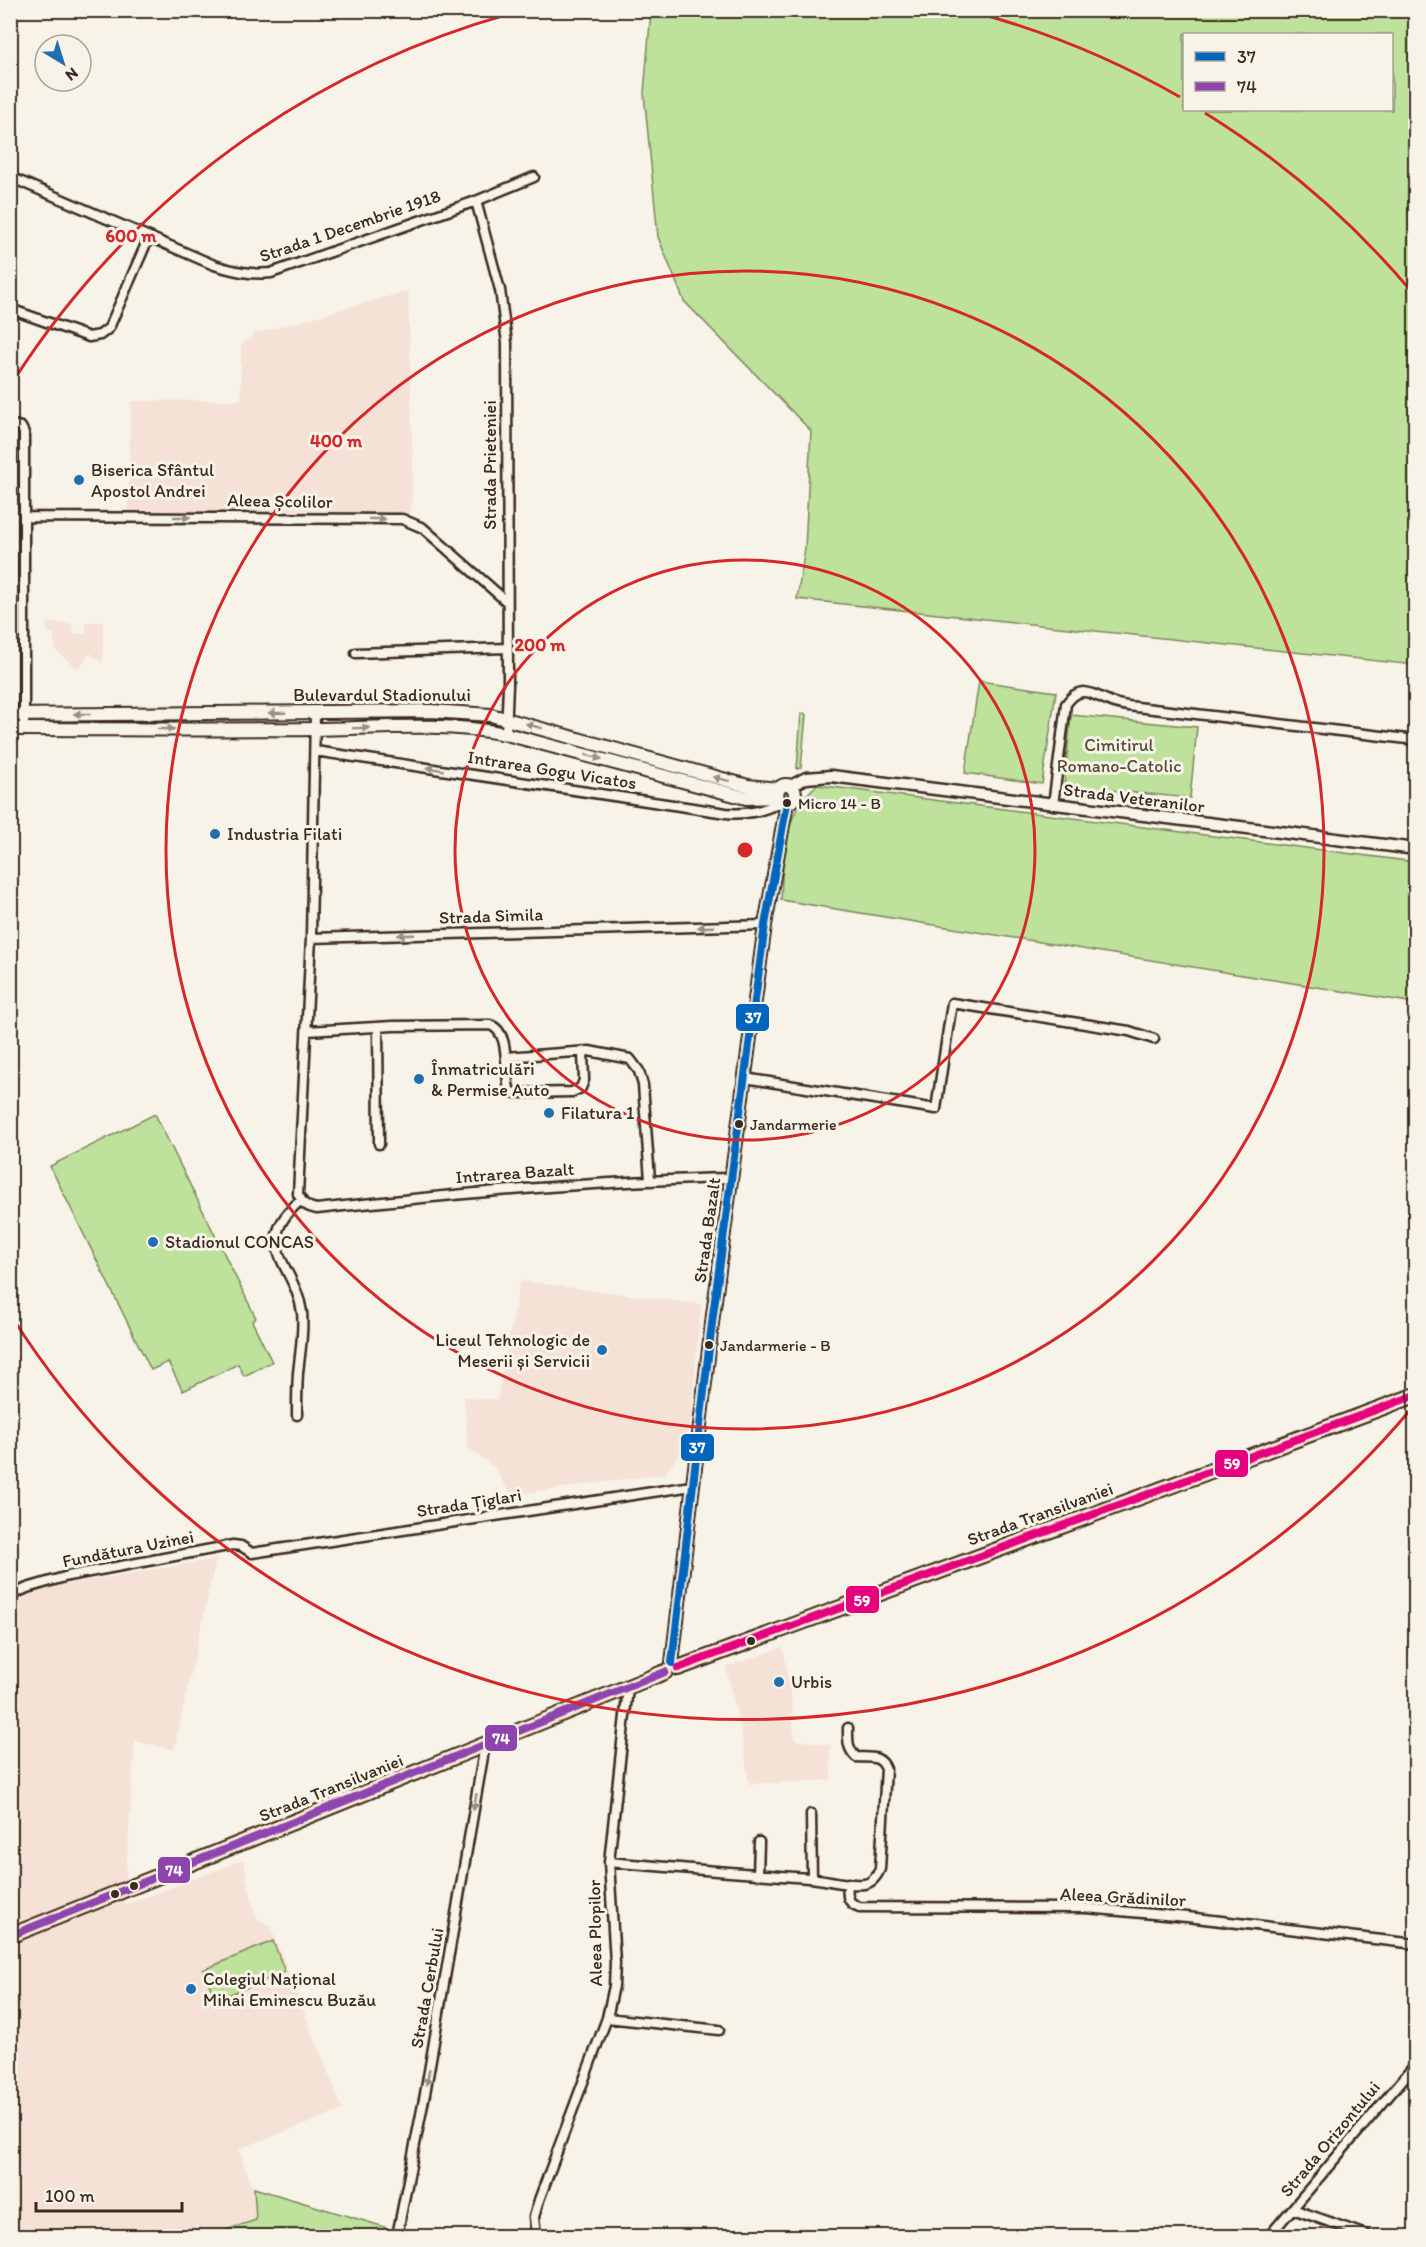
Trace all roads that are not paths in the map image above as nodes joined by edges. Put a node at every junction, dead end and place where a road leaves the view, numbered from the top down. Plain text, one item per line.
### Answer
1 (10, 177) edge
2 (534, 177) dead end
3 (476, 201) junction
4 (149, 237) junction
5 (10, 309) edge
6 (10, 424) edge
7 (25, 517) junction
8 (506, 601) junction
9 (507, 648) junction
10 (356, 653) dead end
11 (315, 713) junction
12 (10, 715) edge
13 (24, 715) junction
14 (507, 719) junction
15 (10, 729) edge
16 (24, 729) junction
17 (315, 729) junction
18 (506, 734) junction
19 (1416, 740) edge
20 (315, 751) junction
21 (785, 795) junction
22 (1053, 805) junction
23 (1416, 849) edge
24 (765, 925) junction
25 (311, 938) junction
26 (378, 1027) junction
27 (307, 1031) junction
28 (1154, 1039) dead end
29 (583, 1053) junction
30 (506, 1057) junction
31 (745, 1078) junction
32 (379, 1144) dead end
33 (732, 1178) junction
34 (650, 1180) junction
35 (302, 1202) junction
36 (1416, 1395) edge
37 (297, 1415) dead end
38 (692, 1486) junction
39 (252, 1553) joint
40 (10, 1596) edge
41 (672, 1668) junction
42 (628, 1688) junction
43 (848, 1728) dead end
44 (485, 1745) junction
45 (811, 1814) dead end
46 (759, 1842) dead end
47 (609, 1862) junction
48 (758, 1875) junction
49 (812, 1878) junction
50 (848, 1883) junction
51 (10, 1936) edge
52 (1416, 1944) edge
53 (607, 2018) junction
54 (719, 2030) dead end
55 (1416, 2064) edge
56 (1293, 2209) junction
57 (397, 2236) edge
58 (536, 2236) edge
59 (1269, 2236) edge
60 (1369, 2236) edge

1 - 4 street, Strada 1 Decembrie 1918
2 - 3 street, Strada 1 Decembrie 1918
3 - 4 street, Strada 1 Decembrie 1918
3 - 8 street, Strada Prieteniei
4 - 5 street
6 - 7 street
7 -> 8 street, Aleea Școlilor
7 - 13 street
8 - 9 street, Strada Prieteniei
9 - 10 street
9 - 14 street, Strada Prieteniei
11 -> 13 main road, Bulevardul Stadionului
11 - 14 main road, Bulevardul Stadionului
11 - 17 street
12 - 13 main road, Bulevardul Stadionului
13 - 16 street
14 - 18 street, Strada Prieteniei
21 -> 14 main road, Bulevardul Stadionului
15 - 16 main road, Bulevardul Stadionului
16 -> 17 main road, Bulevardul Stadionului
17 -> 18 main road, Bulevardul Stadionului
17 - 20 street
18 -> 21 main road, Bulevardul Stadionului
19 - 22 street
21 -> 20 street, Intrarea Gogu Vicatos
20 - 25 street
21 - 22 street, Strada Veteranilor
21 - 24 main road, Strada Bazalt
22 - 23 street, Strada Veteranilor
24 -> 25 street, Strada Simila
24 - 31 main road, Strada Bazalt
25 - 27 street
26 - 27 street
26 - 30 street
26 - 32 street
27 - 35 street
28 - 31 street
29 - 30 street
29 - 30 street
29 - 34 street
31 - 33 main road, Strada Bazalt
33 - 34 street, Intrarea Bazalt
33 - 38 main road, Strada Bazalt
34 - 35 street, Intrarea Bazalt
35 - 37 street
36 - 41 main road, Strada Transilvaniei
38 - 39 street, Strada Țiglari
38 - 41 main road, Strada Bazalt
39 - 40 street, Fundătura Uzinei
41 - 42 main road, Strada Transilvaniei
42 - 44 main road, Strada Transilvaniei
42 - 47 street, Aleea Plopilor
43 - 50 street
44 - 51 main road, Strada Transilvaniei
44 -> 57 street, Strada Cerbului
45 - 49 street
46 - 48 street
47 - 48 street
47 - 53 street, Aleea Plopilor
48 - 49 street
49 - 50 street
50 - 52 street, Aleea Grădinilor
53 - 54 street
53 - 58 street, Aleea Plopilor
55 - 56 street, Strada Orizontului
56 - 59 street, Strada Orizontului
56 - 60 street

